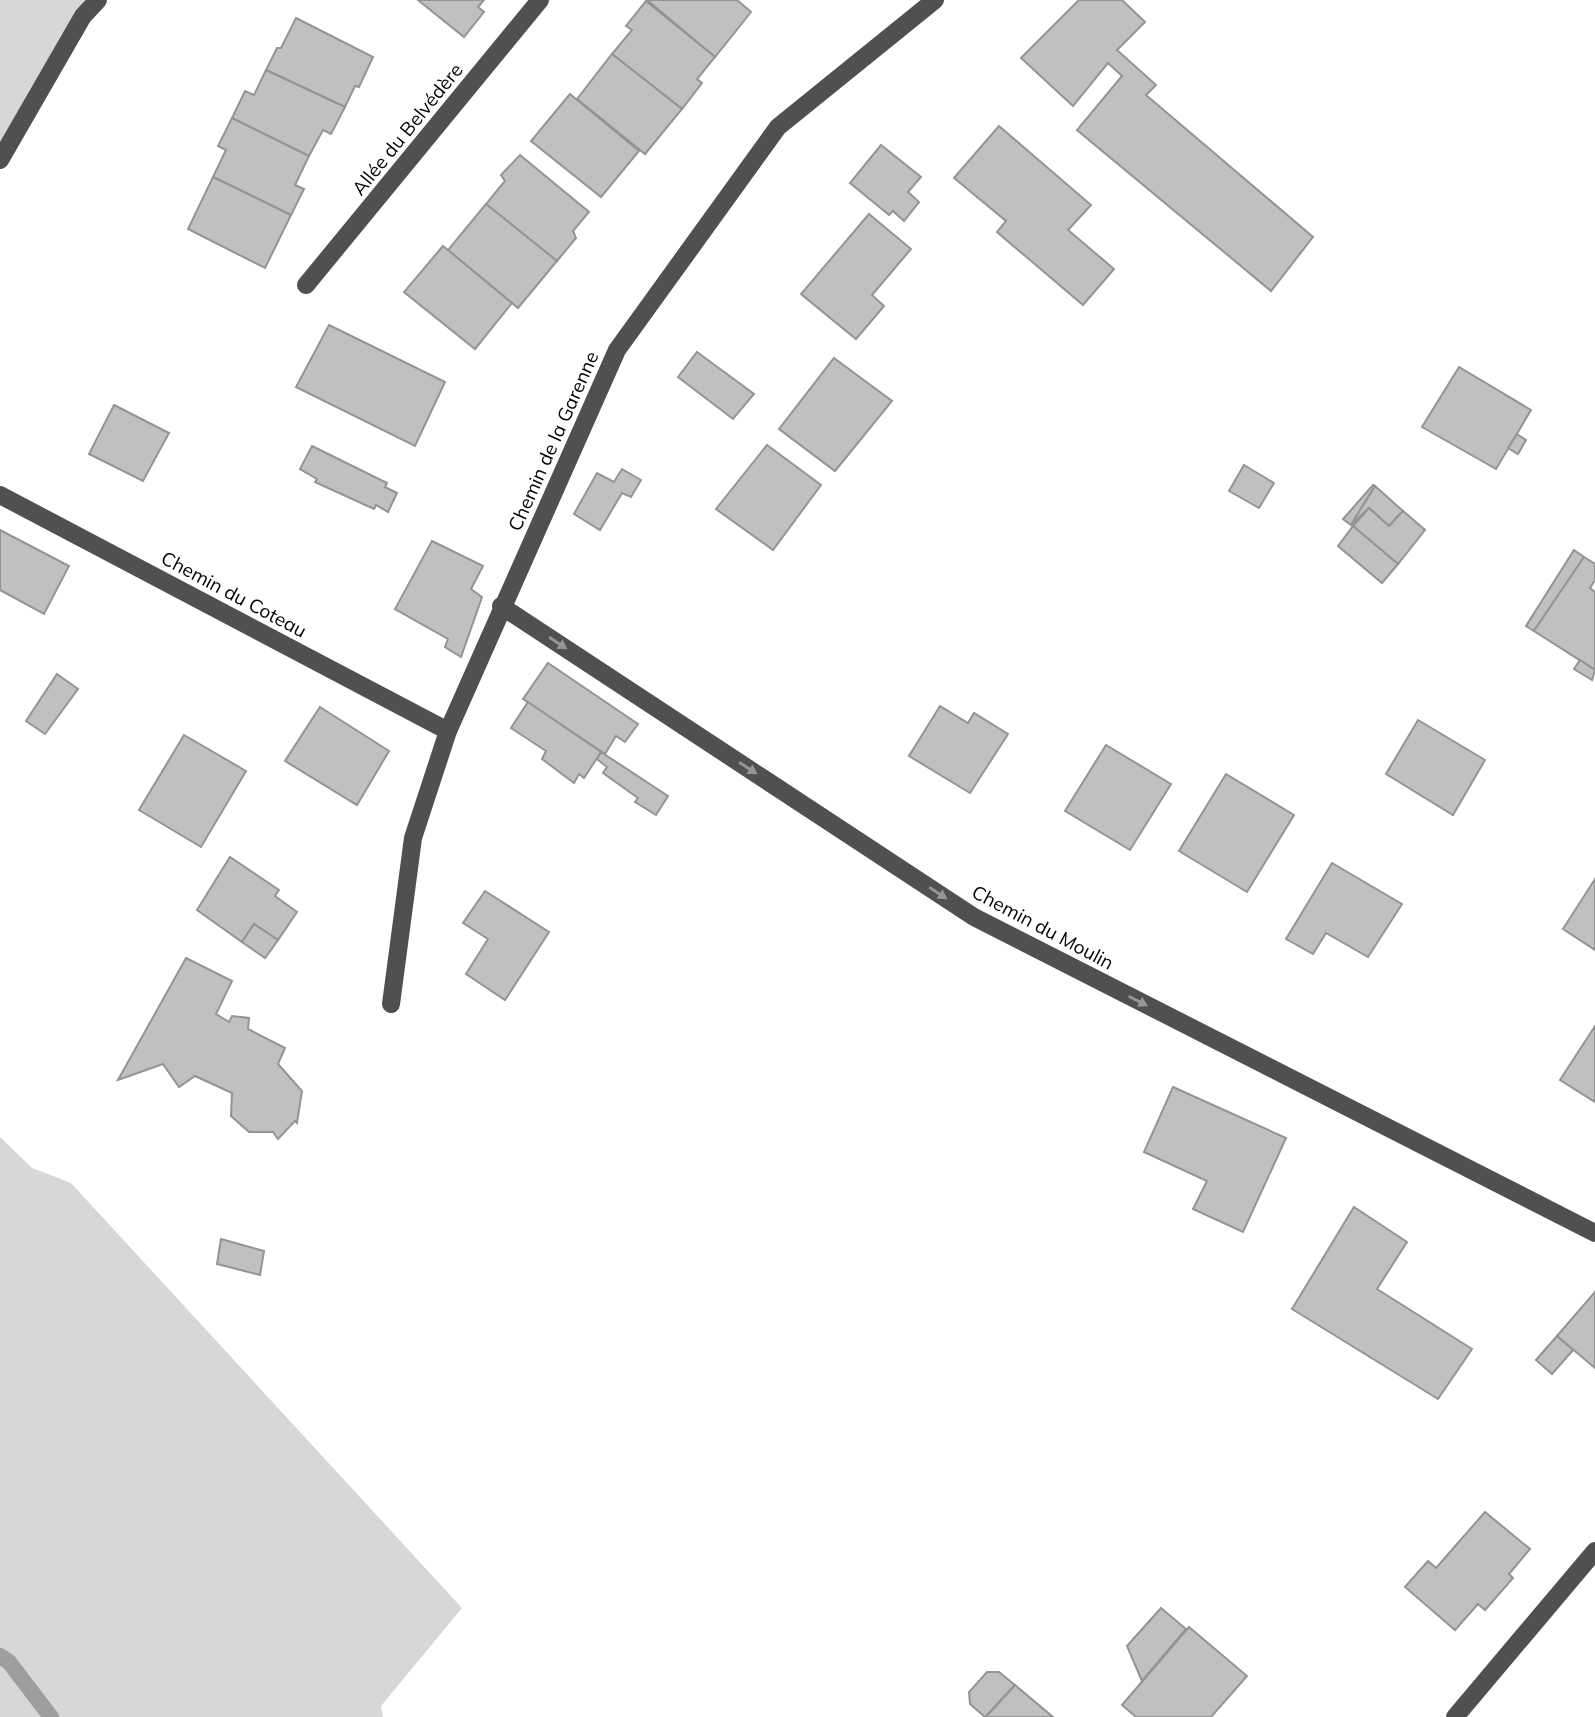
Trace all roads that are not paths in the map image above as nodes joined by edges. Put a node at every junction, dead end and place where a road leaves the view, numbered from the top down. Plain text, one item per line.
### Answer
1 (99, 0) edge
2 (540, 0) edge
3 (935, 0) edge
4 (0, 160) edge
5 (306, 285) dead end
6 (0, 495) edge
7 (501, 606) junction
8 (448, 731) junction
9 (391, 1004) dead end
10 (1595, 1233) edge
11 (1595, 1551) edge
12 (1455, 1717) edge

1 - 4 street
2 - 5 street, Allée du Belvédère
3 - 7 street, Chemin de la Garenne
6 - 8 street, Chemin du Coteau
7 - 8 street, Chemin de la Garenne
7 -> 10 street, Chemin du Moulin
8 - 9 street, Chemin de la Garenne
11 - 12 street

